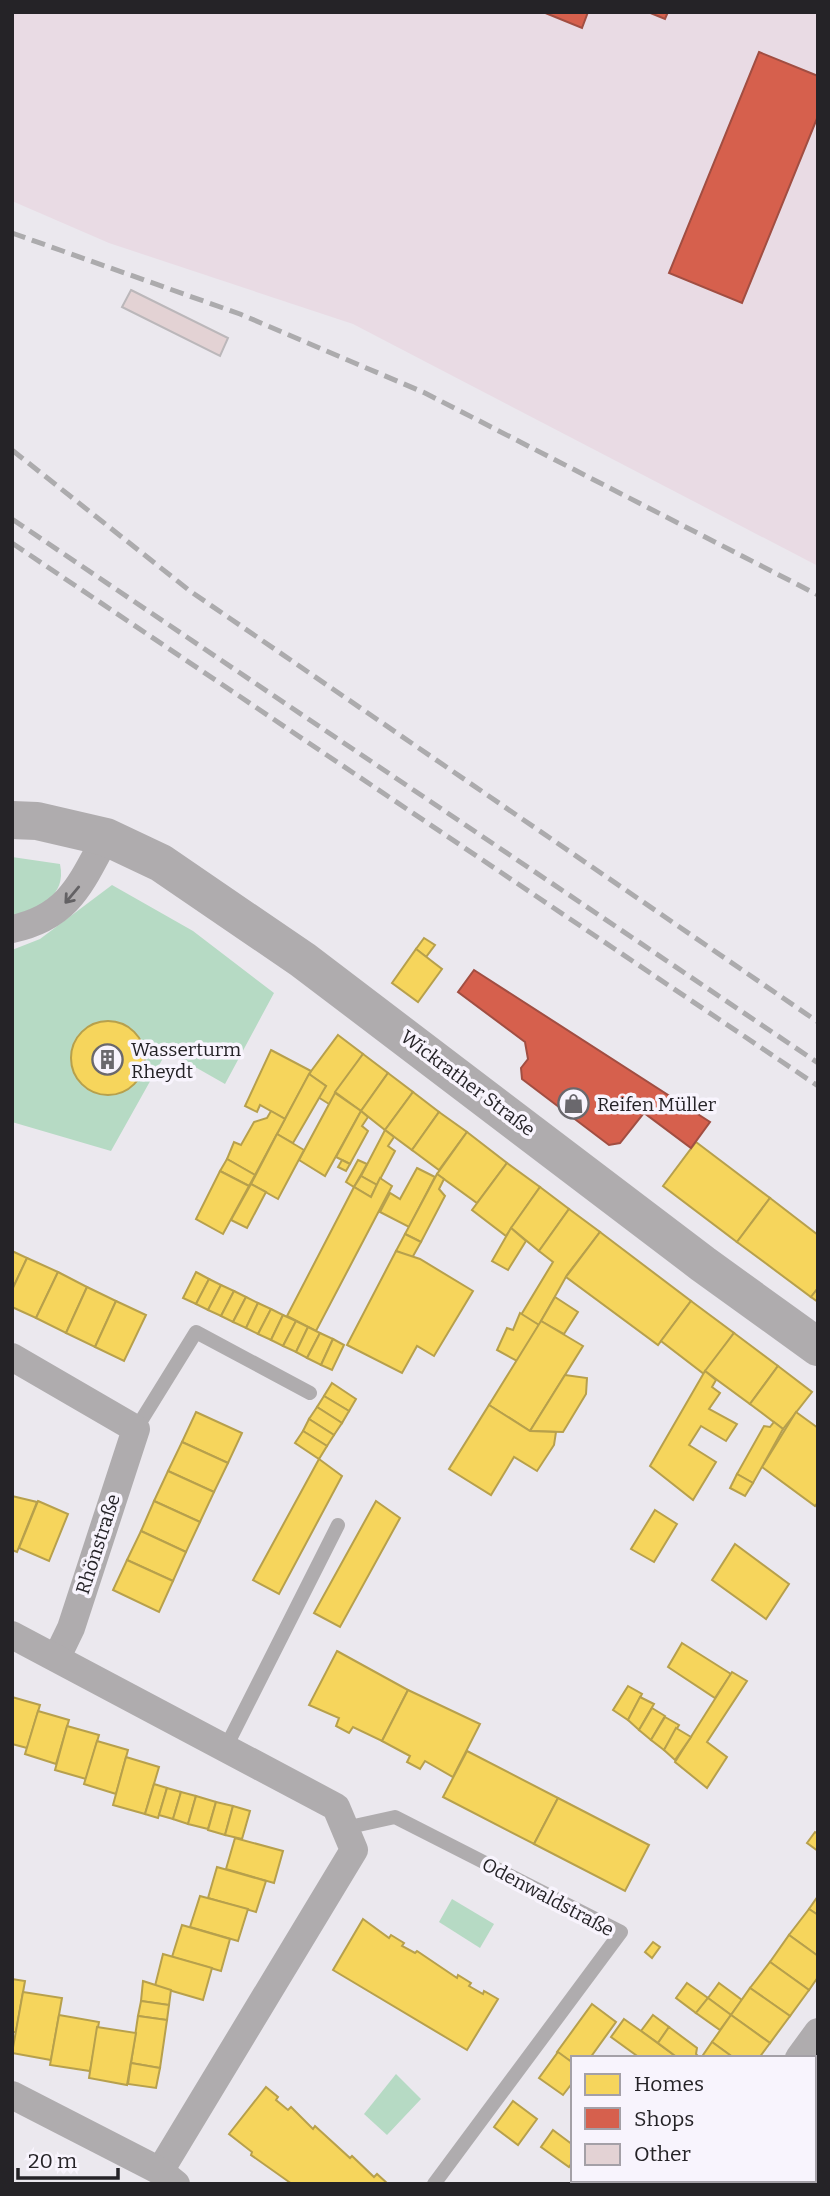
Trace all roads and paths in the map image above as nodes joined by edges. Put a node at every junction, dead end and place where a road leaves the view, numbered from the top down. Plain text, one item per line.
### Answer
1 (12, 820) edge
2 (106, 837) junction
3 (12, 929) edge
4 (818, 1346) edge
5 (12, 1357) edge
6 (310, 1393) dead end
7 (136, 1429) junction
8 (338, 1525) dead end
9 (12, 1635) edge
10 (57, 1657) junction
11 (226, 1748) junction
12 (345, 1828) junction
13 (818, 2032) edge
14 (800, 2056) edge
15 (12, 2095) edge
16 (168, 2177) edge
17 (434, 2184) edge

1 - 2 main road, Wickrather Straße
2 -> 3 street
2 - 4 main road, Wickrather Straße
5 - 7 street
6 - 7 lane, Rhönstraße
7 - 10 street, Rhönstraße
8 - 11 lane
9 - 10 street
10 - 11 street
11 - 12 street
12 - 16 street
12 - 17 lane, Odenwaldstraße
13 - 14 street
15 - 16 street

